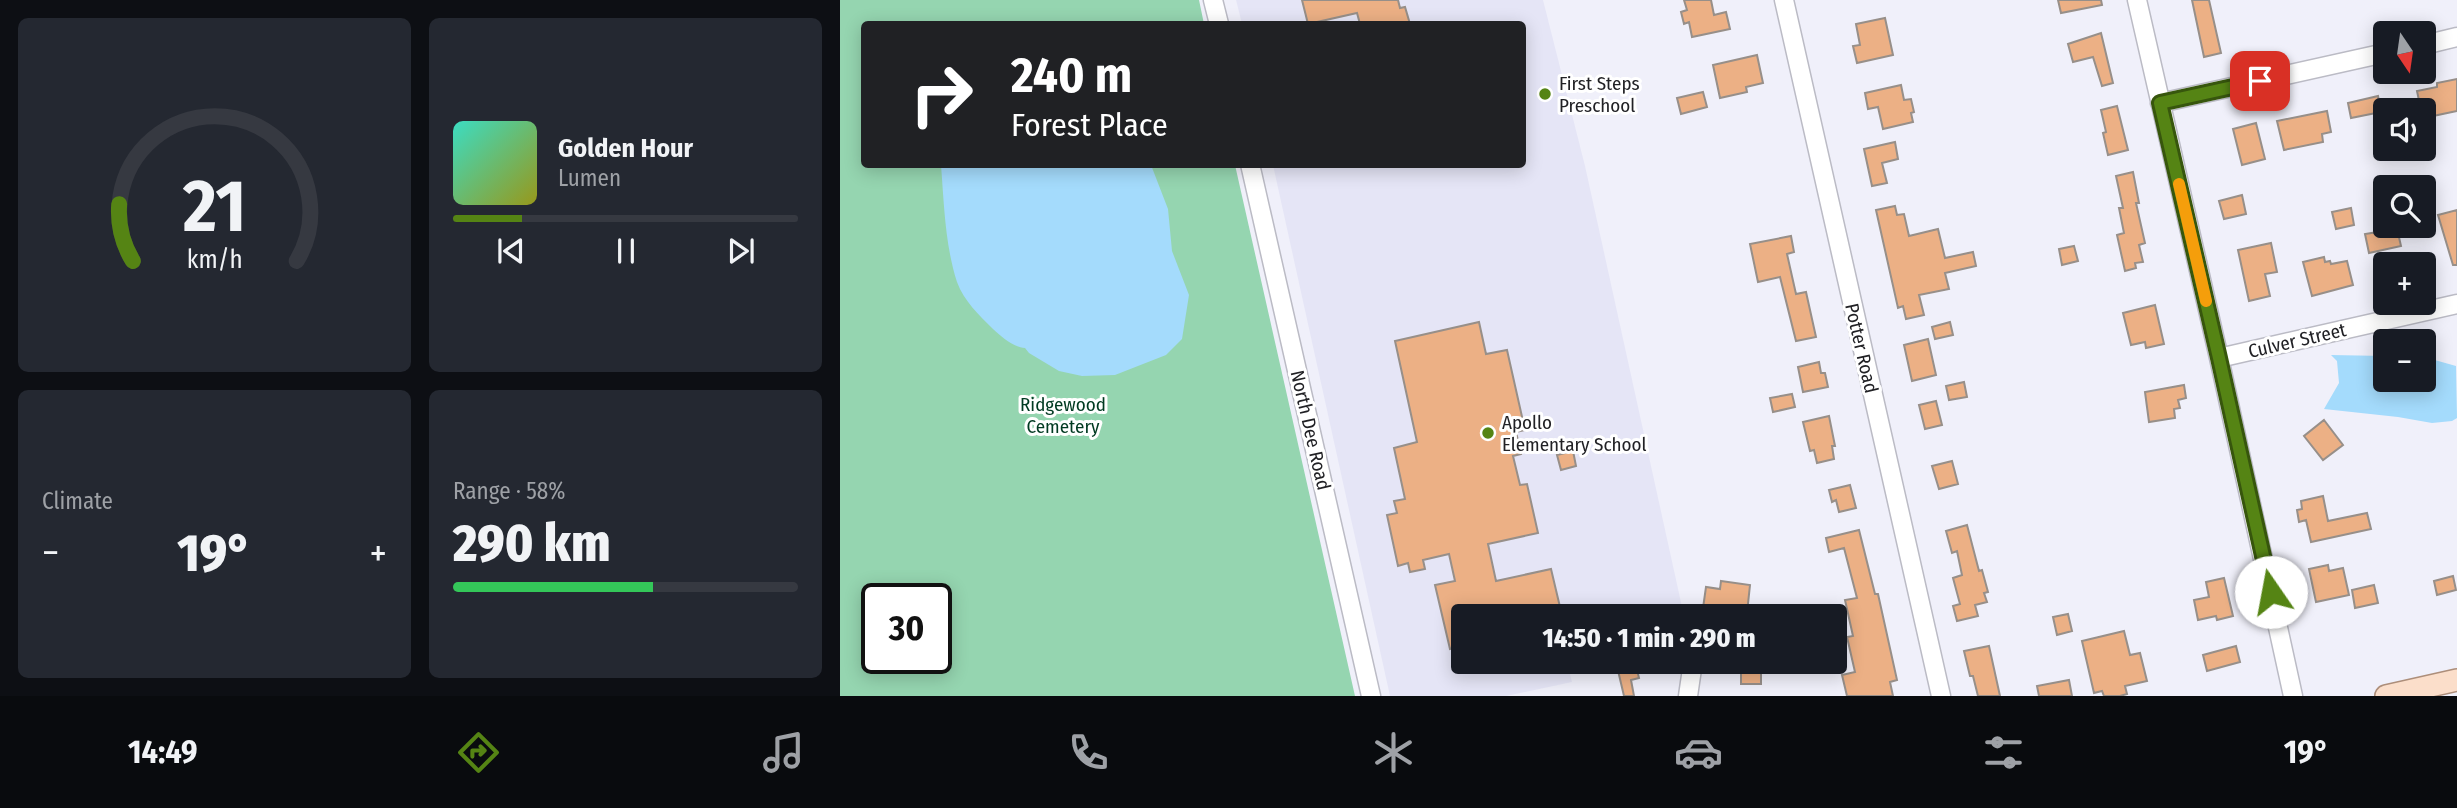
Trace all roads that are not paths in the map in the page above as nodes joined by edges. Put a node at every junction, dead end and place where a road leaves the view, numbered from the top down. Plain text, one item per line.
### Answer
1 (1213, 0) edge
2 (1784, 0) edge
3 (2137, 0) edge
4 (1218, 21) edge
5 (2457, 37) edge
6 (2436, 42) edge
7 (2373, 56) edge
8 (2160, 103) junction
9 (1251, 168) edge
10 (2457, 303) edge
11 (2219, 358) junction
12 (1691, 674) edge
13 (2457, 680) edge
14 (1371, 696) edge
15 (1688, 696) edge
16 (1941, 696) edge
17 (2293, 696) edge
18 (2386, 696) edge

1 - 4 street
2 - 16 street, Potter Road
3 - 8 street
5 - 6 street
7 - 8 street
8 - 11 street
9 - 14 street, North Dee Road
10 - 11 street, Culver Street
11 - 17 street
12 - 15 street
13 - 18 main road

